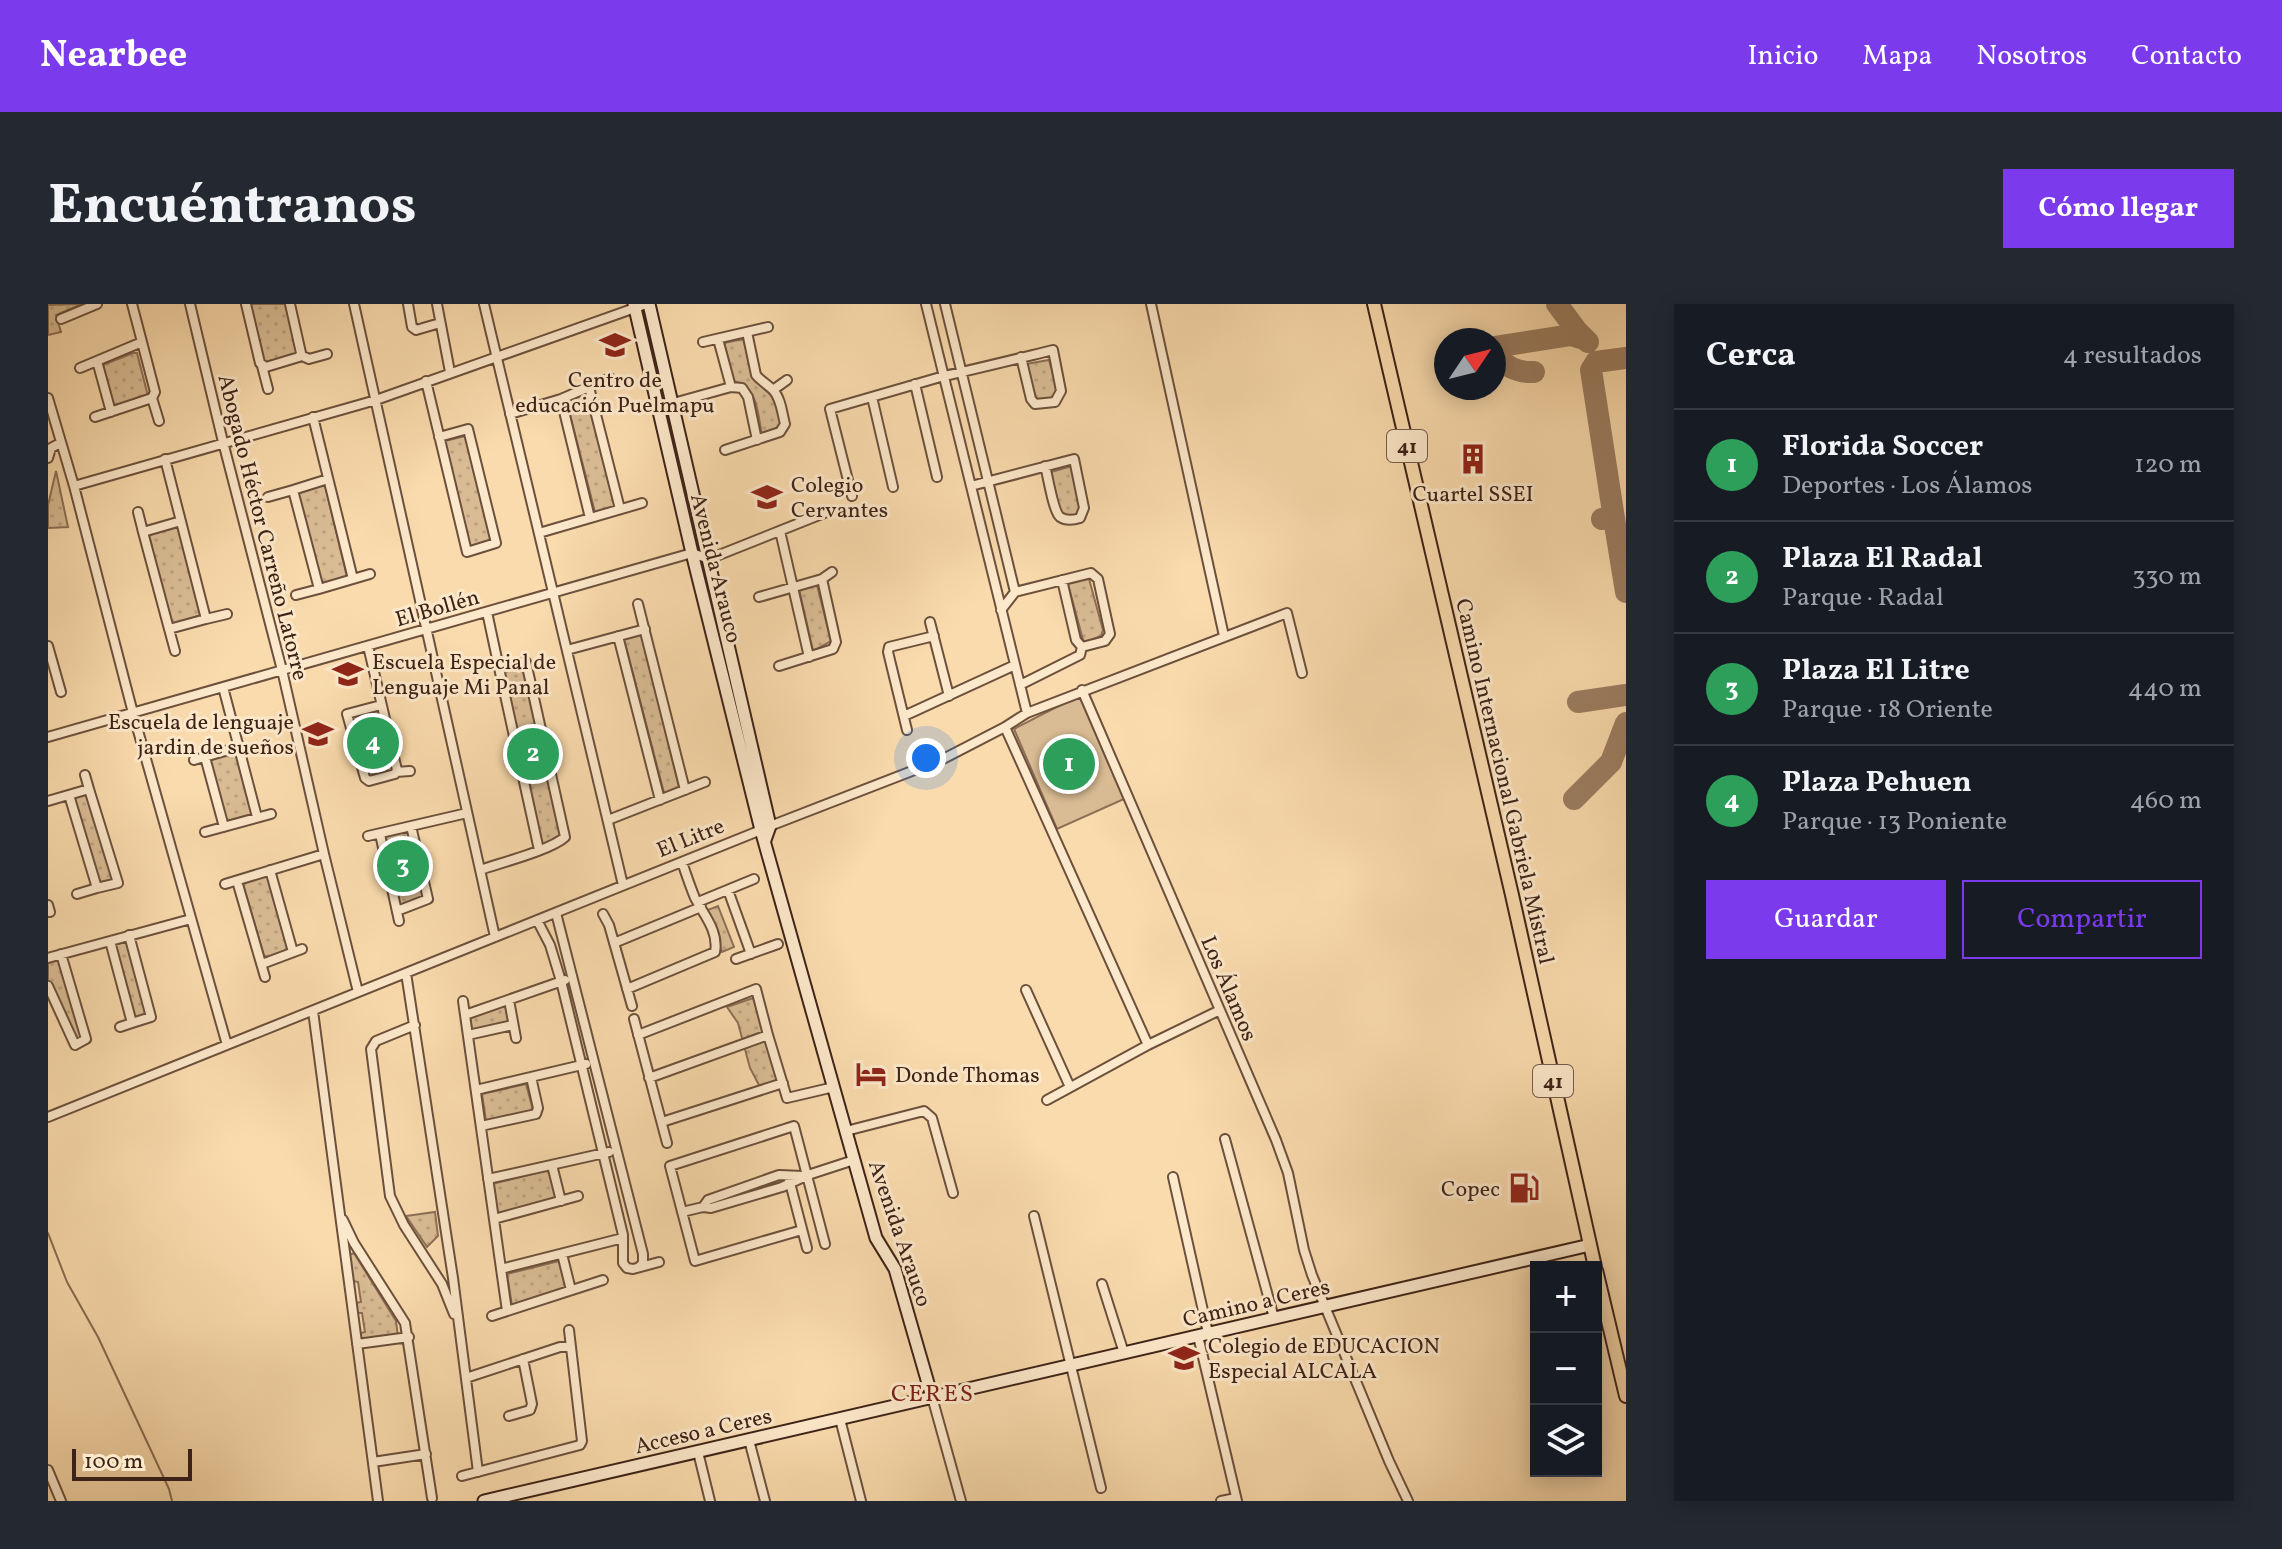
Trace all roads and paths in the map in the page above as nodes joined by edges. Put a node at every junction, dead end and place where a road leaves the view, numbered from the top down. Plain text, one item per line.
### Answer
1 (97, 304) edge
2 (132, 304) edge
3 (190, 304) edge
4 (246, 304) edge
5 (290, 304) edge
6 (354, 304) edge
7 (408, 304) edge
8 (437, 304) edge
9 (926, 304) edge
10 (945, 304) edge
11 (1151, 304) edge
12 (1374, 304) edge
13 (487, 305) edge
14 (641, 305) edge
15 (61, 319) dead end
16 (440, 323) junction
17 (768, 327) dead end
18 (747, 332) junction
19 (718, 339) junction
20 (142, 342) junction
21 (703, 342) dead end
22 (327, 354) dead end
23 (300, 355) junction
24 (496, 356) junction
25 (1021, 357) junction
26 (97, 361) junction
27 (262, 366) junction
28 (80, 368) dead end
29 (450, 372) junction
30 (962, 372) junction
31 (944, 376) junction
32 (610, 378) dead end
33 (787, 380) dead end
34 (426, 381) junction
35 (915, 384) junction
36 (589, 387) junction
37 (731, 387) junction
38 (268, 389) dead end
39 (773, 390) junction
40 (872, 397) junction
41 (48, 398) edge
42 (152, 398) junction
43 (561, 399) junction
44 (376, 400) junction
45 (672, 403) junction
46 (659, 407) junction
47 (111, 412) junction
48 (510, 414) junction
49 (95, 417) dead end
50 (313, 417) junction
51 (159, 421) dead end
52 (439, 437) junction
53 (757, 440) junction
54 (223, 442) junction
55 (60, 443) junction
56 (725, 450) dead end
57 (48, 458) edge
58 (165, 459) junction
59 (1045, 466) junction
60 (937, 477) dead end
61 (328, 479) junction
62 (989, 482) junction
63 (74, 486) junction
64 (971, 486) junction
65 (893, 487) dead end
66 (293, 490) junction
67 (852, 496) dead end
68 (268, 497) dead end
69 (642, 503) dead end
70 (620, 509) junction
71 (832, 510) dead end
72 (138, 512) dead end
73 (590, 518) junction
74 (181, 521) junction
75 (780, 531) junction
76 (143, 532) junction
77 (539, 533) junction
78 (692, 553) junction
79 (709, 559) junction
80 (832, 572) dead end
81 (370, 574) dead end
82 (353, 579) junction
83 (822, 579) junction
84 (1062, 580) junction
85 (793, 587) junction
86 (319, 589) junction
87 (1015, 592) junction
88 (553, 593) junction
89 (296, 595) dead end
90 (759, 597) dead end
91 (638, 604) dead end
92 (1001, 610) junction
93 (487, 612) junction
94 (227, 614) dead end
95 (206, 619) junction
96 (930, 622) dead end
97 (169, 629) junction
98 (426, 629) junction
99 (645, 629) junction
100 (618, 636) junction
101 (934, 636) junction
102 (1224, 636) junction
103 (48, 646) edge
104 (368, 646) junction
105 (1082, 647) junction
106 (567, 650) junction
107 (175, 651) dead end
108 (809, 657) junction
109 (1015, 665) junction
110 (779, 666) dead end
111 (499, 668) junction
112 (282, 670) junction
113 (51, 672) edge
114 (1302, 673) dead end
115 (1020, 685) junction
116 (223, 687) junction
117 (1082, 690) junction
118 (61, 692) dead end
119 (949, 696) junction
120 (381, 705) junction
121 (133, 713) junction
122 (1027, 713) junction
123 (904, 716) junction
124 (1005, 727) junction
125 (907, 730) dead end
126 (48, 737) edge
127 (239, 747) junction
128 (205, 757) junction
129 (194, 760) dead end
130 (410, 771) dead end
131 (395, 773) junction
132 (85, 775) dead end
133 (705, 782) dead end
134 (89, 789) junction
135 (685, 790) junction
136 (69, 795) junction
137 (660, 800) junction
138 (48, 801) edge
139 (467, 813) junction
140 (271, 814) dead end
141 (257, 817) junction
142 (608, 820) junction
143 (411, 826) junction
144 (224, 827) junction
145 (205, 832) dead end
146 (765, 832) junction
147 (380, 834) junction
148 (368, 836) dead end
149 (539, 850) junction
150 (324, 854) junction
151 (682, 862) junction
152 (270, 870) junction
153 (480, 870) junction
154 (754, 879) dead end
155 (237, 881) junction
156 (225, 884) dead end
157 (623, 885) junction
158 (97, 888) junction
159 (728, 890) junction
160 (439, 892) dead end
161 (77, 894) dead end
162 (427, 896) junction
163 (699, 905) junction
164 (397, 911) junction
165 (556, 913) junction
166 (603, 914) dead end
167 (191, 919) junction
168 (537, 920) junction
169 (399, 921) dead end
170 (129, 935) junction
171 (495, 937) junction
172 (110, 941) junction
173 (614, 943) junction
174 (778, 944) dead end
175 (61, 954) junction
176 (751, 954) junction
177 (48, 958) edge
178 (736, 959) dead end
179 (262, 964) junction
180 (406, 973) junction
181 (265, 977) dead end
182 (574, 977) junction
183 (561, 981) junction
184 (48, 986) edge
185 (627, 989) junction
186 (1026, 990) dead end
187 (358, 992) junction
188 (509, 1000) junction
189 (463, 1001) dead end
190 (632, 1006) dead end
191 (1220, 1010) junction
192 (313, 1011) junction
193 (465, 1015) junction
194 (634, 1019) dead end
195 (132, 1023) junction
196 (415, 1025) junction
197 (513, 1025) junction
198 (120, 1027) dead end
199 (468, 1035) junction
200 (638, 1035) junction
201 (768, 1035) junction
202 (516, 1038) dead end
203 (227, 1045) junction
204 (1148, 1045) junction
205 (595, 1062) junction
206 (582, 1065) junction
207 (531, 1077) junction
208 (649, 1078) junction
209 (783, 1083) junction
210 (834, 1087) junction
211 (1070, 1087) junction
212 (476, 1090) junction
213 (1047, 1100) dead end
214 (48, 1117) edge
215 (662, 1122) junction
216 (481, 1126) junction
217 (846, 1131) junction
218 (1225, 1139) dead end
219 (667, 1143) dead end
220 (617, 1150) junction
221 (604, 1153) junction
222 (854, 1160) junction
223 (552, 1165) junction
224 (808, 1175) junction
225 (1173, 1177) dead end
226 (488, 1179) junction
227 (789, 1179) junction
228 (953, 1193) dead end
229 (578, 1196) dead end
230 (561, 1201) junction
231 (682, 1212) junction
232 (339, 1213) junction
233 (1034, 1216) dead end
234 (494, 1219) junction
235 (802, 1230) junction
236 (623, 1238) junction
237 (825, 1244) dead end
238 (1590, 1245) junction
239 (807, 1248) dead end
240 (562, 1254) junction
241 (1594, 1261) edge
242 (659, 1262) dead end
243 (639, 1267) junction
244 (501, 1269) junction
245 (453, 1278) junction
246 (603, 1280) dead end
247 (442, 1284) junction
248 (1102, 1284) dead end
249 (571, 1290) junction
250 (1602, 1294) edge
251 (1326, 1306) junction
252 (507, 1311) junction
253 (492, 1316) dead end
254 (1274, 1318) junction
255 (459, 1328) junction
256 (569, 1330) dead end
257 (1203, 1334) junction
258 (409, 1337) junction
259 (357, 1344) junction
260 (571, 1347) junction
261 (1124, 1353) junction
262 (523, 1359) junction
263 (1072, 1365) junction
264 (466, 1378) junction
265 (1626, 1396) edge
266 (932, 1397) junction
267 (509, 1416) dead end
268 (840, 1419) junction
269 (749, 1440) junction
270 (698, 1452) junction
271 (426, 1454) junction
272 (373, 1462) junction
273 (48, 1470) edge
274 (478, 1472) junction
275 (462, 1476) dead end
276 (1101, 1488) dead end
277 (432, 1498) dead end
278 (1236, 1499) edge
279 (61, 1501) edge
280 (378, 1501) edge
281 (484, 1501) edge
282 (710, 1501) edge
283 (765, 1501) edge
284 (861, 1501) edge
285 (961, 1501) edge
286 (1221, 1501) edge
287 (1408, 1501) edge

1 - 15 street
2 - 20 street
3 - 54 street, Abogado Héctor Carreño Latorre
4 - 27 street
5 - 23 street
6 - 44 street
7 - 16 street
8 - 16 street
9 - 31 street
10 - 30 street
11 - 102 street
12 - 238 main road, Camino Internacional Gabriela Mistral / 41
13 - 24 street
14 - 24 street
14 - 45 street, Avenida Arauco
14 - 46 street, Avenida Arauco
16 - 29 street
17 - 18 street
18 - 19 street
18 - 39 street
19 - 21 street
19 - 37 street
20 - 26 street
20 - 42 street
22 - 23 street
23 - 27 street
24 - 29 street
24 - 48 street
25 - 25 street
25 - 30 street
26 - 28 street
26 - 47 street
27 - 38 street
29 - 34 street
30 - 31 street
30 - 62 street
31 - 35 street
31 - 64 street
32 - 36 street
33 - 39 street
34 - 44 street
34 - 52 street
35 - 40 street
35 - 60 street
36 - 43 street
36 - 70 street
37 - 45 street
37 - 53 street
39 - 53 street
40 - 65 street
40 - 67 street
41 - 55 street
42 - 47 street
42 - 51 street
43 - 48 street
43 - 73 street
44 - 50 street
44 - 98 street
45 - 46 street
45 - 79 street, Avenida Arauco
46 - 78 street, Avenida Arauco
47 - 49 street
48 - 77 street
50 - 54 street
50 - 61 street
52 - 52 street
53 - 56 street
54 - 58 street
54 - 112 street, Abogado Héctor Carreño Latorre
55 - 57 street
55 - 63 street
58 - 63 street
58 - 74 street
59 - 59 street
59 - 62 street
61 - 66 street
61 - 82 street
62 - 64 street
62 - 87 street
63 - 121 street
64 - 92 street
66 - 68 street
66 - 86 street
69 - 70 street
70 - 73 street
71 - 75 street
72 - 76 street
73 - 77 street
74 - 76 street
74 - 95 street
75 - 79 street
75 - 85 street
76 - 97 street
77 - 88 street
78 - 79 street
78 - 88 street, El Bollén
78 - 146 street, Avenida Arauco
79 - 146 street, Avenida Arauco
80 - 83 street
81 - 82 street
82 - 86 street
83 - 85 street
83 - 108 street
84 - 87 street
84 - 105 street
84 - 105 street
85 - 90 street
85 - 108 street
86 - 89 street
87 - 92 street
88 - 93 street, El Bollén
88 - 106 street
91 - 99 street
92 - 109 street
93 - 98 street, El Bollén
93 - 111 street
94 - 95 street
95 - 97 street
96 - 101 street
97 - 107 street
98 - 104 street, El Bollén
98 - 139 street
99 - 100 street
99 - 135 street
100 - 106 street
100 - 137 street
101 - 119 street
101 - 123 street
102 - 114 street, El Litre
102 - 117 street, El Litre
103 - 113 street
104 - 112 street, El Bollén
104 - 120 street
105 - 115 street
106 - 142 street
108 - 110 street
109 - 115 street
109 - 119 street
111 - 149 street
111 - 149 street
112 - 116 street, El Bollén
112 - 150 street, Abogado Héctor Carreño Latorre
113 - 118 street
115 - 122 street
116 - 121 street, El Bollén
116 - 127 street
117 - 122 street, El Litre
117 - 191 street, Los Álamos
119 - 123 street
120 - 131 street
120 - 131 street
121 - 126 street, El Bollén
121 - 167 street
122 - 124 street, El Litre
123 - 125 street
124 - 146 street, El Litre
124 - 204 street
127 - 128 street
127 - 141 street
128 - 129 street
128 - 144 street
130 - 131 street
132 - 134 street
133 - 135 street
134 - 136 street
134 - 158 street
135 - 137 street
136 - 138 street
136 - 158 street
137 - 142 street
139 - 143 street
139 - 153 street
140 - 141 street
141 - 144 street
142 - 157 street
143 - 147 street
143 - 162 street
144 - 145 street
146 - 151 street, El Litre
146 - 210 street, Avenida Arauco
147 - 148 street
147 - 164 street
149 - 153 street
150 - 152 street
150 - 187 street, Abogado Héctor Carreño Latorre
151 - 157 street, El Litre
151 - 163 street
152 - 155 street
152 - 179 street
153 - 171 street
154 - 159 street
155 - 156 street
155 - 179 street
157 - 165 street, El Litre
158 - 161 street
159 - 163 street
159 - 176 street
160 - 162 street
162 - 164 street
163 - 173 street
163 - 185 street
164 - 169 street
165 - 168 street, El Litre
165 - 182 street
166 - 173 street
167 - 170 street
167 - 203 street
168 - 171 street, El Litre
168 - 183 street
170 - 172 street
170 - 195 street
171 - 180 street, El Litre
172 - 175 street
172 - 195 street
173 - 185 street
174 - 176 street
175 - 177 street
175 - 184 street
176 - 178 street
179 - 181 street
180 - 187 street, El Litre
180 - 196 street
182 - 183 street
182 - 205 street
183 - 188 street
183 - 206 street
185 - 190 street
186 - 211 street
187 - 192 street, El Litre
188 - 193 street
188 - 197 street
189 - 193 street
191 - 204 street
191 - 251 street, Los Álamos
192 - 203 street, El Litre
192 - 232 street
193 - 199 street
194 - 200 street
195 - 198 street
196 - 245 street
196 - 247 street
197 - 199 street
197 - 202 street
199 - 212 street
200 - 201 street
200 - 208 street
201 - 208 street
201 - 209 street
203 - 214 street, El Litre
204 - 211 street
205 - 206 street
205 - 220 street
206 - 207 street
206 - 221 street
207 - 212 street
207 - 216 street
208 - 215 street
209 - 210 street
209 - 215 street
210 - 217 street, Avenida Arauco
211 - 213 street
212 - 216 street
215 - 219 street
216 - 226 street
217 - 222 street, Avenida Arauco
217 - 228 street
218 - 254 street
220 - 221 street
220 - 243 street
221 - 223 street
221 - 236 street
222 - 224 street
222 - 266 street, Avenida Arauco
223 - 226 street
223 - 230 street
224 - 227 street
224 - 231 street
224 - 237 street
225 - 257 street
226 - 234 street
227 - 231 street
227 - 235 street
229 - 230 street
230 - 234 street
231 - 235 street
232 - 258 street
232 - 259 street
233 - 263 street
234 - 244 street
235 - 239 street
236 - 240 street
236 - 243 street
238 - 241 main road, Camino Internacional Gabriela Mistral / 41
238 - 251 street, Camino a Ceres
240 - 244 street
240 - 249 street
242 - 243 street
244 - 252 street
245 - 247 street
245 - 255 street
246 - 249 street
247 - 255 street
248 - 261 street
249 - 252 street
250 - 265 main road, Camino Internacional Gabriela Mistral / 41
251 - 254 street, Camino a Ceres
251 - 287 street, Los Álamos
252 - 253 street
254 - 257 street, Camino a Ceres
255 - 264 street
256 - 260 street
257 - 261 street, Camino a Ceres
257 - 278 street
258 - 259 street
258 - 271 street
259 - 272 street
260 - 262 street
260 - 274 street
261 - 263 street, Camino a Ceres
262 - 264 street
262 - 267 street
263 - 266 street, Camino a Ceres
263 - 276 street
264 - 274 street
266 - 268 street, Acceso a Ceres
266 - 285 street, Avenida Arauco
268 - 269 street, Acceso a Ceres
268 - 284 street
269 - 270 street, Acceso a Ceres
269 - 283 street
270 - 281 street, Acceso a Ceres
270 - 282 street
271 - 272 street
271 - 277 street
272 - 280 street
273 - 279 street
274 - 275 street
278 - 286 street

